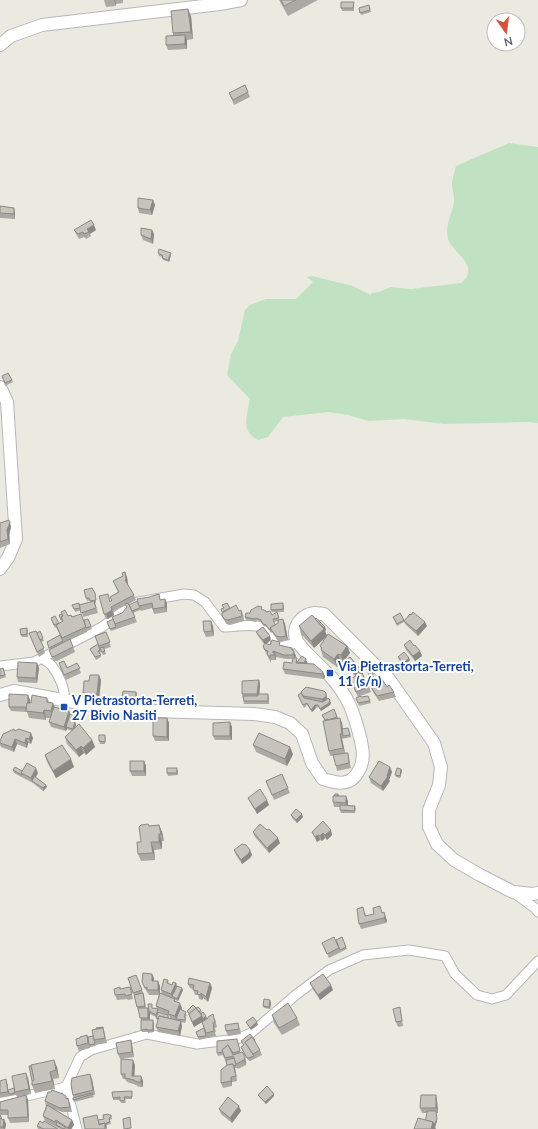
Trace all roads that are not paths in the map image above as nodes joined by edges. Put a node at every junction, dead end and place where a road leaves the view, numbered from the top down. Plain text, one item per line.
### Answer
1 (241, 0) edge
2 (0, 45) edge
3 (0, 387) edge
4 (0, 568) edge
5 (298, 642) junction
6 (42, 658) junction
7 (0, 666) edge
8 (0, 686) edge
9 (14, 692) junction
10 (0, 695) edge
11 (64, 701) junction
12 (513, 892) junction
13 (538, 893) edge
14 (538, 912) edge
15 (538, 961) edge
16 (66, 1087) junction
17 (0, 1102) edge
18 (77, 1129) edge

1 - 2 main road
3 - 4 main road
5 - 6 street
5 - 11 main road
5 - 12 main road
6 - 7 street
6 - 11 street
8 - 9 main road
9 - 10 main road
9 - 11 main road
12 - 13 main road
12 - 14 street
15 - 16 street
16 - 17 street
16 - 18 street

